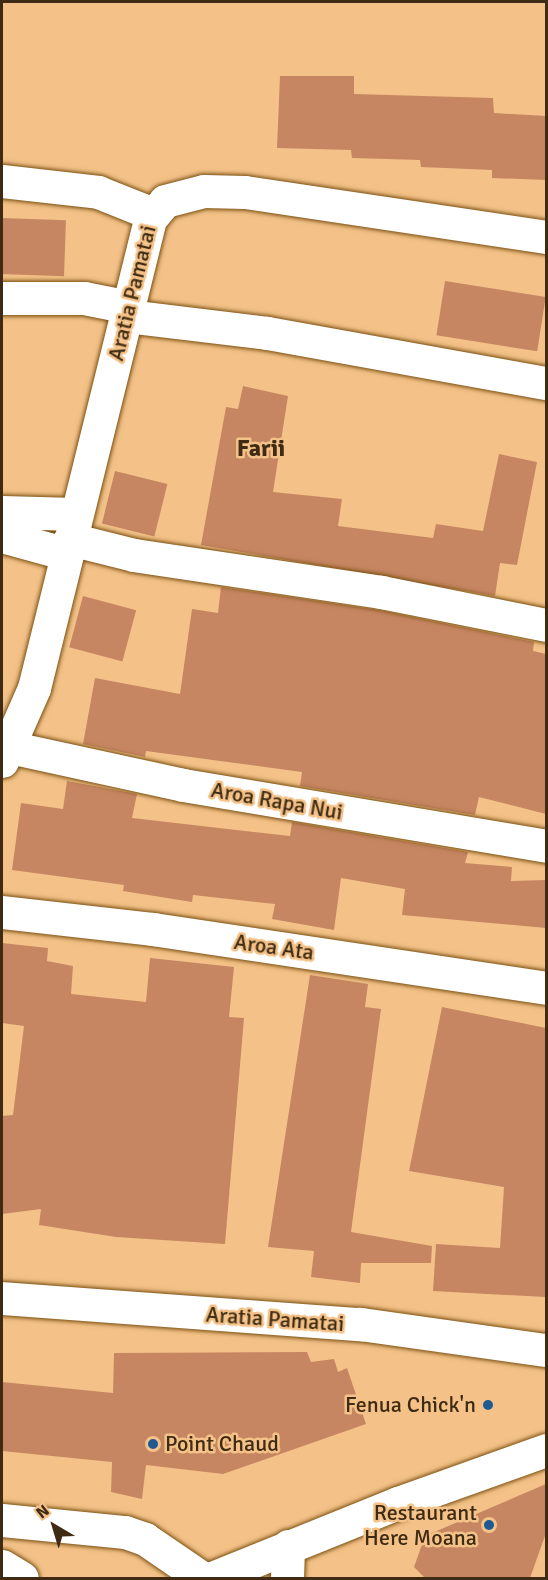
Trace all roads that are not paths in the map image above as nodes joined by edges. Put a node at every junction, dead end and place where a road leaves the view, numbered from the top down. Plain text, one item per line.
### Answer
1 (2, 181) edge
2 (153, 214) junction
3 (546, 237) edge
4 (2, 298) edge
5 (128, 311) junction
6 (546, 383) edge
7 (2, 512) edge
8 (2, 536) edge
9 (71, 536) junction
10 (546, 625) edge
11 (5, 754) edge
12 (546, 846) edge
13 (2, 912) edge
14 (546, 988) edge
15 (2, 1298) edge
16 (546, 1350) edge
17 (546, 1450) edge
18 (2, 1520) edge
19 (288, 1546) junction
20 (2, 1566) edge
21 (22, 1578) edge
22 (202, 1578) edge
23 (212, 1578) edge
24 (287, 1578) edge

1 - 2 street
2 - 3 street, Aratia Pamatai
2 - 5 street, Aratia Pamatai
4 - 5 street
5 - 6 street
5 - 9 street, Aratia Pamatai
7 - 9 street
8 - 9 street
9 - 10 street
9 - 11 street, Aratia Pamatai
11 - 12 street, Aroa Rapa Nui
13 - 14 street, Aroa Ata
15 - 16 street, Aratia Pamatai
17 - 19 street
18 - 22 street
19 - 23 street
19 - 24 street
20 - 21 street

